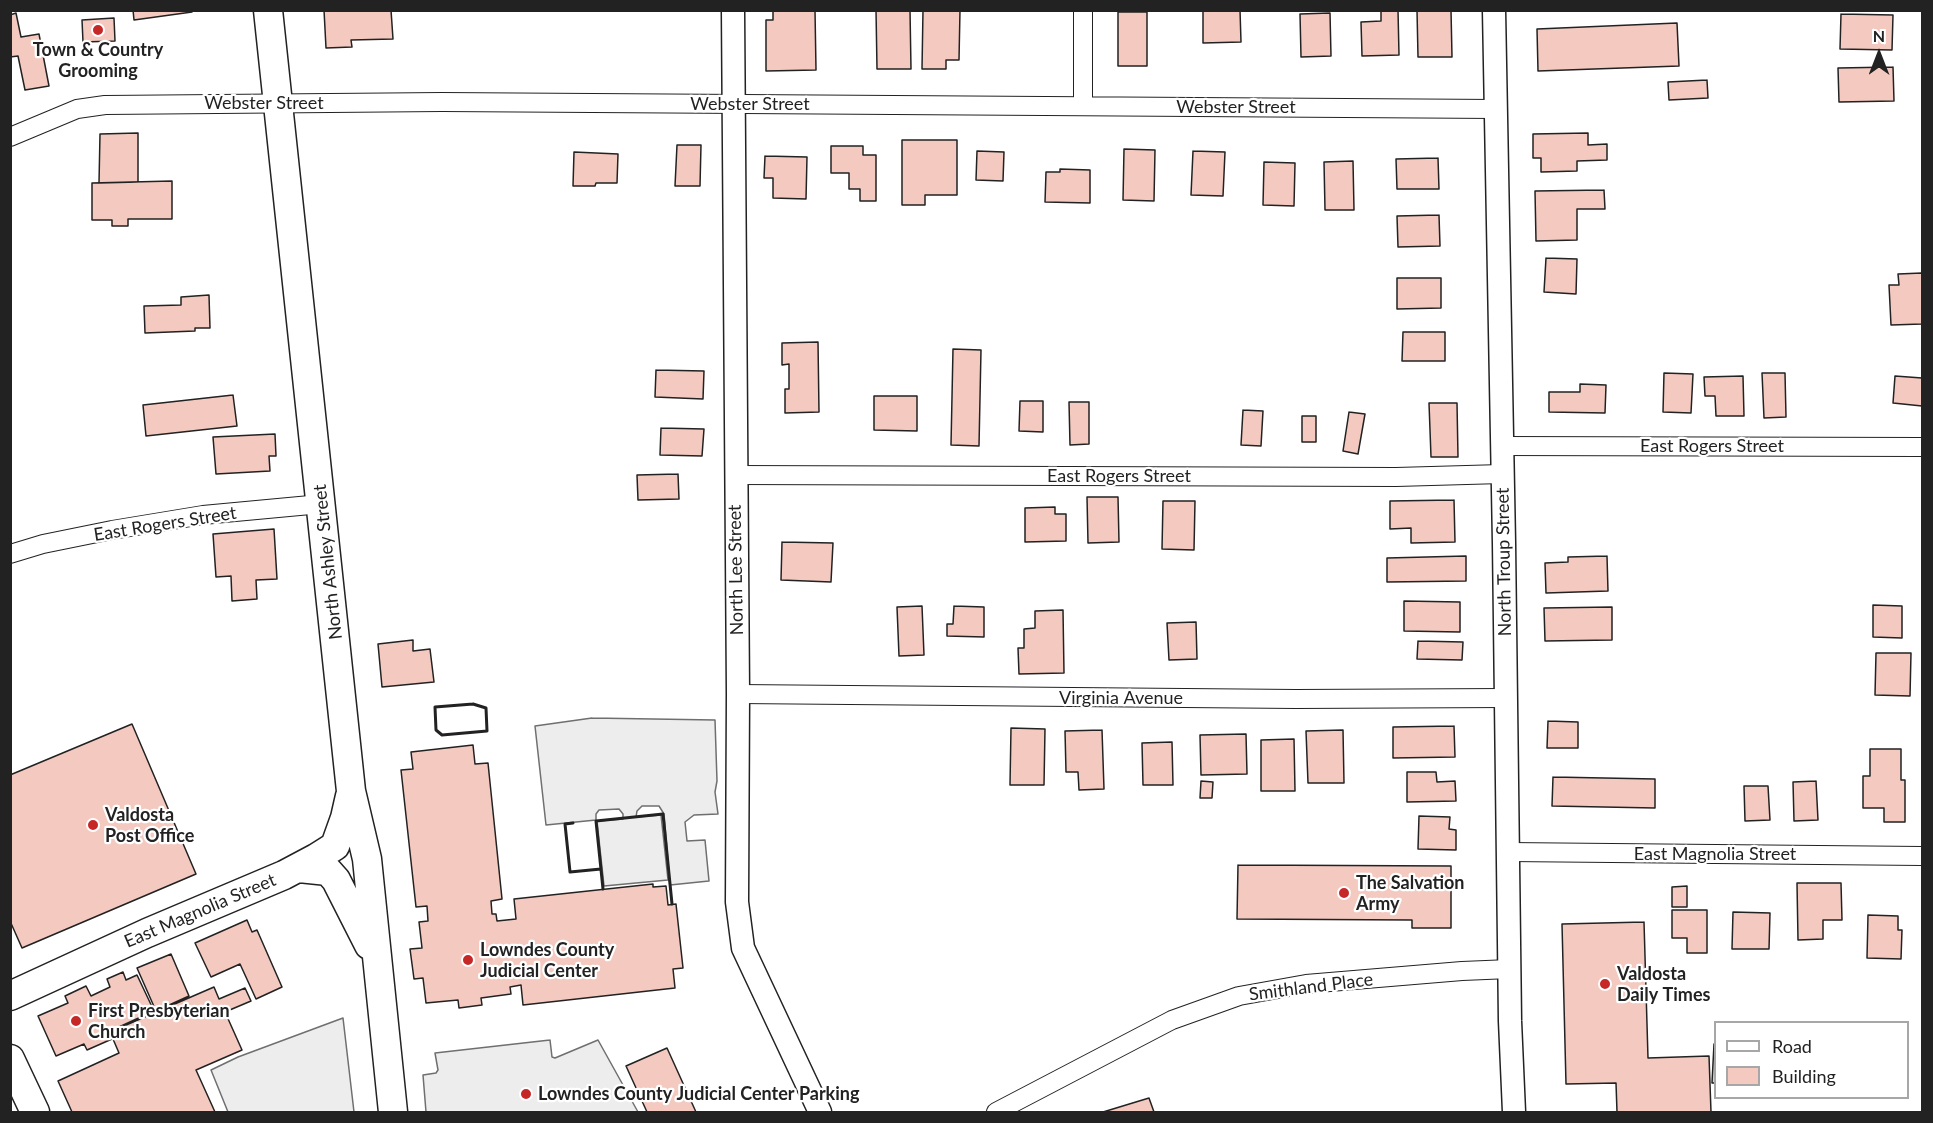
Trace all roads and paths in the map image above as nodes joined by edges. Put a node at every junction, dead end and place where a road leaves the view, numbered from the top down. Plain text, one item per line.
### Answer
1 (268, 10) edge
2 (733, 10) edge
3 (1083, 10) edge
4 (1494, 10) edge
5 (279, 104) junction
6 (732, 104) junction
7 (1083, 106) junction
8 (1496, 109) junction
9 (10, 137) edge
10 (1502, 446) junction
11 (1923, 447) edge
12 (1502, 474) junction
13 (735, 476) junction
14 (321, 504) junction
15 (10, 554) edge
16 (738, 694) junction
17 (1505, 698) junction
18 (351, 791) junction
19 (1508, 852) junction
20 (1923, 856) edge
21 (299, 867) junction
22 (376, 959) junction
23 (1510, 969) junction
24 (10, 996) edge
25 (10, 1059) edge
26 (34, 1113) edge
27 (393, 1113) edge
28 (820, 1113) edge
29 (996, 1113) edge
30 (1514, 1113) edge

1 - 5 main road, North Ashley Street
2 - 6 street, North Lee Street
3 - 7 street
4 - 8 street, North Troup Street
5 - 6 street, Webster Street
5 - 9 street, Webster Street
5 - 14 main road, North Ashley Street
6 - 7 street, Webster Street
6 - 13 street, North Lee Street
7 - 8 street, Webster Street
8 - 10 street, North Troup Street
10 - 11 street, East Rogers Street
10 - 12 street, North Troup Street
12 - 13 street, East Rogers Street
12 - 17 street, North Troup Street
13 - 16 street, North Lee Street
14 - 15 street, East Rogers Street
14 - 18 main road, North Ashley Street
16 - 17 street, Virginia Avenue
16 - 28 street, North Lee Street
17 - 19 street, North Troup Street
18 - 21 main road, East Magnolia Street
18 - 22 main road, North Ashley Street
19 - 20 street, East Magnolia Street
19 - 23 street, North Troup Street
21 - 22 main road
21 - 24 main road, East Magnolia Street
22 - 27 main road, North Ashley Street
23 - 29 street, Smithland Place
23 - 30 street, North Troup Street
25 - 26 main road

